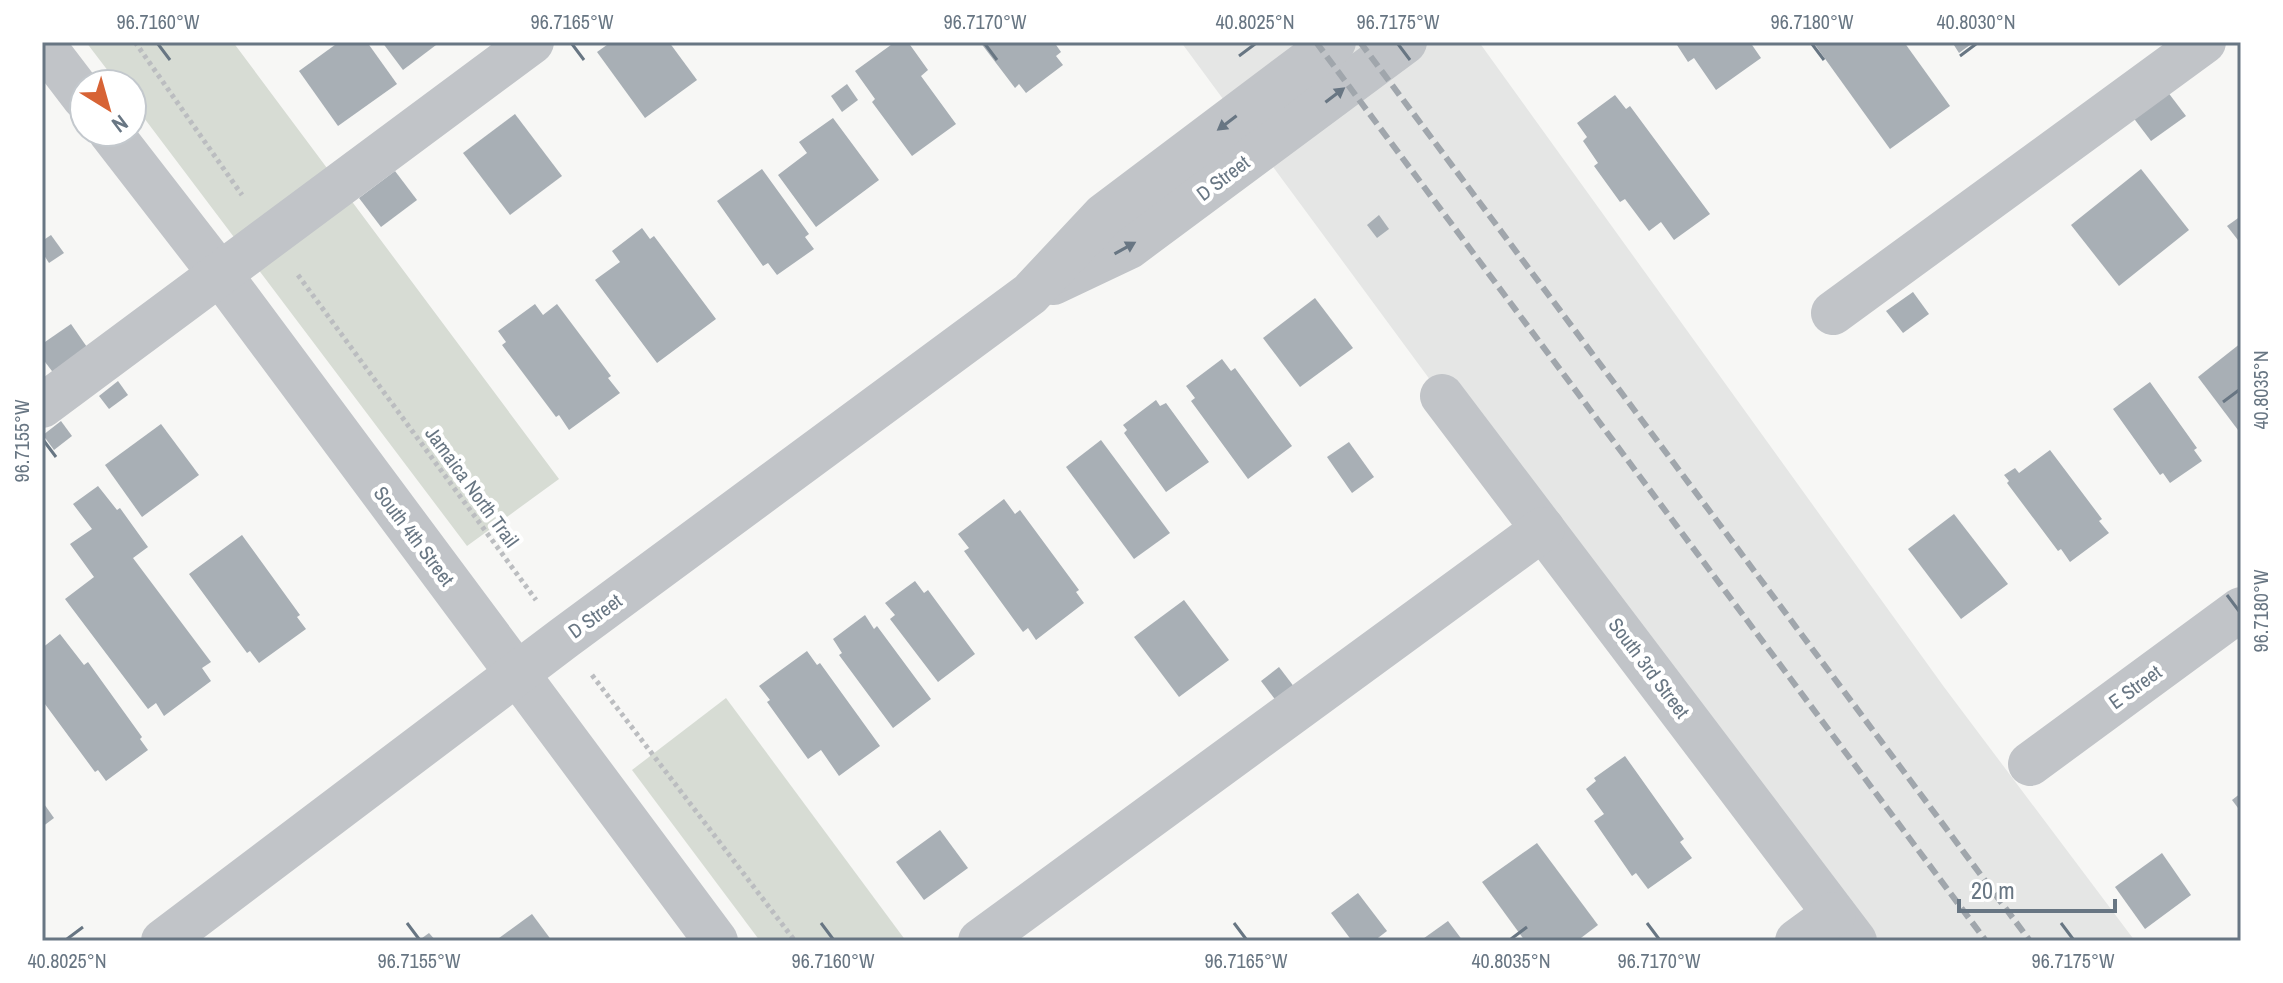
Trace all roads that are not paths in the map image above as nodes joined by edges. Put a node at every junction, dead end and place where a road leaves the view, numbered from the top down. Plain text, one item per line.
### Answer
1 (532, 42) edge
2 (1334, 42) edge
3 (1405, 42) edge
4 (2204, 42) edge
5 (42, 43) edge
6 (68, 77) edge
7 (122, 148) edge
8 (220, 274) junction
9 (1030, 294) junction
10 (1833, 313) dead end
11 (1442, 396) dead end
12 (42, 406) edge
13 (1543, 529) junction
14 (2241, 609) edge
15 (517, 674) junction
16 (2030, 764) dead end
17 (1845, 927) edge
18 (163, 941) edge
19 (716, 941) edge
20 (980, 941) edge
21 (1797, 941) edge

1 - 8 street
2 -> 9 street, D Street
9 -> 3 street, D Street
4 - 10 street
5 - 6 street
7 - 8 street, South 4th Street
8 - 12 street
8 - 15 street, South 4th Street
9 - 15 street, D Street
11 - 13 street, South 3rd Street
13 - 17 street, South 3rd Street
13 - 20 street
14 - 16 street, E Street
15 - 18 street, D Street
15 - 19 street, South 4th Street
17 - 21 street

